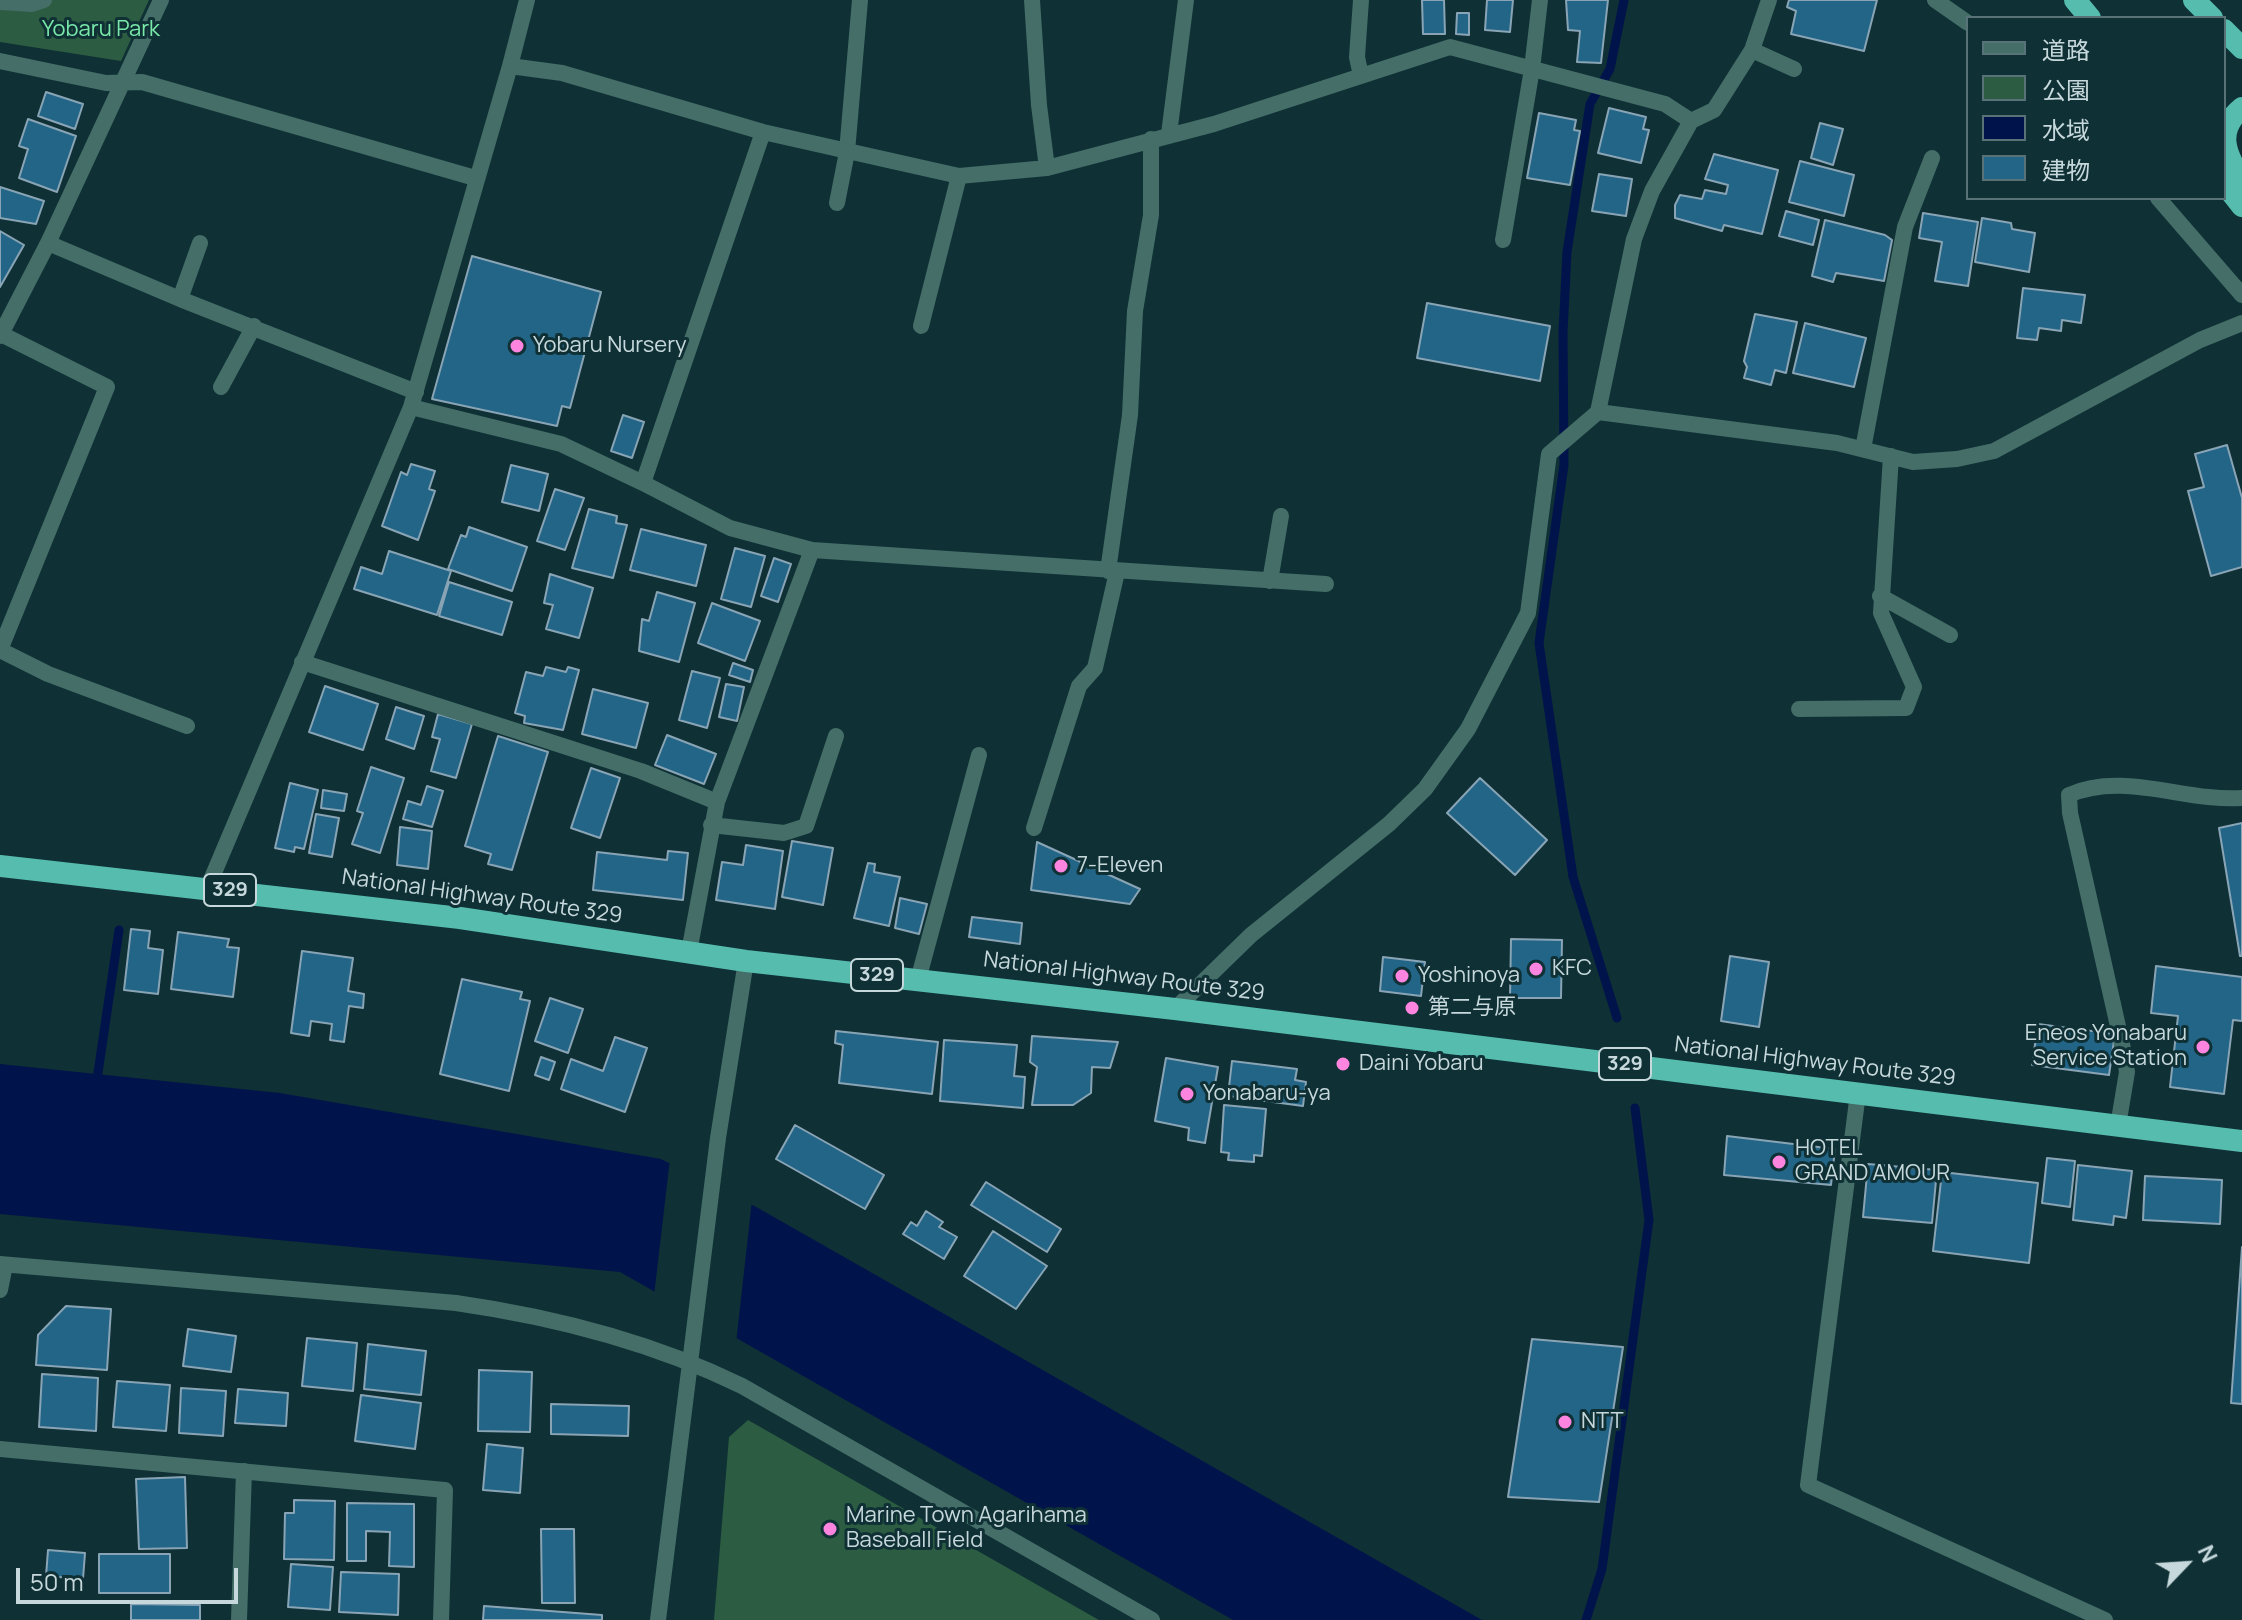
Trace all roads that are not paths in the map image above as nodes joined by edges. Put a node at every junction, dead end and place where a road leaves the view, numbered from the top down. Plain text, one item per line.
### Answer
1 (44, 0) edge
2 (161, 0) edge
3 (527, 0) edge
4 (860, 0) edge
5 (1032, 0) edge
6 (1186, 0) edge
7 (1361, 0) edge
8 (1540, 0) edge
9 (1769, 0) edge
10 (1935, 0) edge
11 (2075, 0) edge
12 (2194, 0) edge
13 (0, 2) edge
14 (2088, 16) edge
15 (2210, 16) edge
16 (1966, 22) edge
17 (2226, 32) edge
18 (2242, 48) edge
19 (1752, 50) junction
20 (0, 61) edge
21 (510, 66) junction
22 (1532, 69) junction
23 (1794, 69) dead end
24 (1361, 76) junction
25 (122, 81) junction
26 (2242, 108) edge
27 (1691, 121) junction
28 (2226, 129) edge
29 (763, 132) junction
30 (1169, 134) junction
31 (1151, 139) junction
32 (847, 152) junction
33 (2226, 156) edge
34 (1932, 158) dead end
35 (1047, 168) junction
36 (959, 176) junction
37 (475, 178) junction
38 (2242, 179) edge
39 (2226, 186) edge
40 (2160, 200) edge
41 (837, 203) dead end
42 (2242, 206) edge
43 (1503, 240) dead end
44 (48, 243) junction
45 (200, 243) dead end
46 (2242, 295) edge
47 (180, 299) junction
48 (2242, 323) edge
49 (254, 326) junction
50 (921, 326) dead end
51 (2, 328) edge
52 (221, 387) dead end
53 (413, 400) junction
54 (1598, 412) junction
55 (1863, 449) junction
56 (1891, 456) junction
57 (643, 483) junction
58 (1281, 516) dead end
59 (812, 550) junction
60 (1113, 571) junction
61 (1270, 581) junction
62 (1326, 584) dead end
63 (1880, 596) junction
64 (1950, 635) dead end
65 (0, 650) edge
66 (302, 662) junction
67 (1799, 709) dead end
68 (187, 726) dead end
69 (836, 736) dead end
70 (979, 755) dead end
71 (2242, 798) edge
72 (717, 802) junction
73 (711, 825) junction
74 (1034, 828) dead end
75 (0, 866) edge
76 (208, 887) junction
77 (689, 952) junction
78 (746, 961) junction
79 (918, 980) junction
80 (1175, 1009) junction
81 (1858, 1093) junction
82 (2118, 1126) junction
83 (2242, 1141) edge
84 (2, 1265) edge
85 (0, 1290) edge
86 (691, 1362) junction
87 (0, 1449) edge
88 (244, 1471) junction
89 (239, 1620) edge
90 (441, 1620) edge
91 (658, 1620) edge
92 (1152, 1620) edge
93 (2105, 1620) edge

1 - 13 street
2 - 25 street
3 - 21 street
4 - 32 street
5 - 35 street
6 - 30 street
7 - 24 street
8 - 22 street
9 - 19 street
10 - 16 street
11 - 14 highway
12 - 15 highway
17 - 18 highway
19 - 23 street
19 - 27 street
20 - 25 street
21 - 29 street
21 - 37 street
22 - 24 street
22 - 27 street
22 - 43 street
24 - 30 street
25 - 37 street
25 - 44 street
26 - 28 highway
27 - 54 street
29 - 32 street
29 - 57 street
30 - 31 street
31 - 35 street
31 - 60 street
32 - 36 street
32 - 41 street
33 - 38 highway
34 - 55 street
35 - 36 street
36 - 50 street
37 - 53 street
39 - 42 highway
40 - 46 street
44 - 47 street
44 - 51 street
45 - 47 street
47 - 49 street
48 - 56 street
49 - 52 street
49 - 53 street
51 - 65 street
53 - 57 street
53 - 66 street
54 - 55 street
54 - 80 street
55 - 56 street
56 - 63 street
57 - 59 street
58 - 61 street
59 - 60 street
59 - 72 street
60 - 61 street
60 - 74 street
61 - 62 street
63 - 64 street
63 - 67 street
65 - 68 street
66 - 72 street
66 - 76 street
69 - 73 street
70 - 79 street
71 - 82 street
72 - 73 street
73 - 77 street
75 - 76 highway, National Highway Route 329 / 329
76 - 77 highway, National Highway Route 329 / 329
77 - 78 highway, National Highway Route 329 / 329
78 - 79 highway, National Highway Route 329 / 329
78 - 86 street
79 - 80 highway, National Highway Route 329 / 329
80 - 81 highway, National Highway Route 329 / 329
81 - 82 highway, National Highway Route 329 / 329
81 - 93 street
82 - 83 highway, National Highway Route 329 / 329
84 - 85 street
84 - 86 street
86 - 91 street
86 - 92 street
87 - 88 street
88 - 89 street
88 - 90 street

